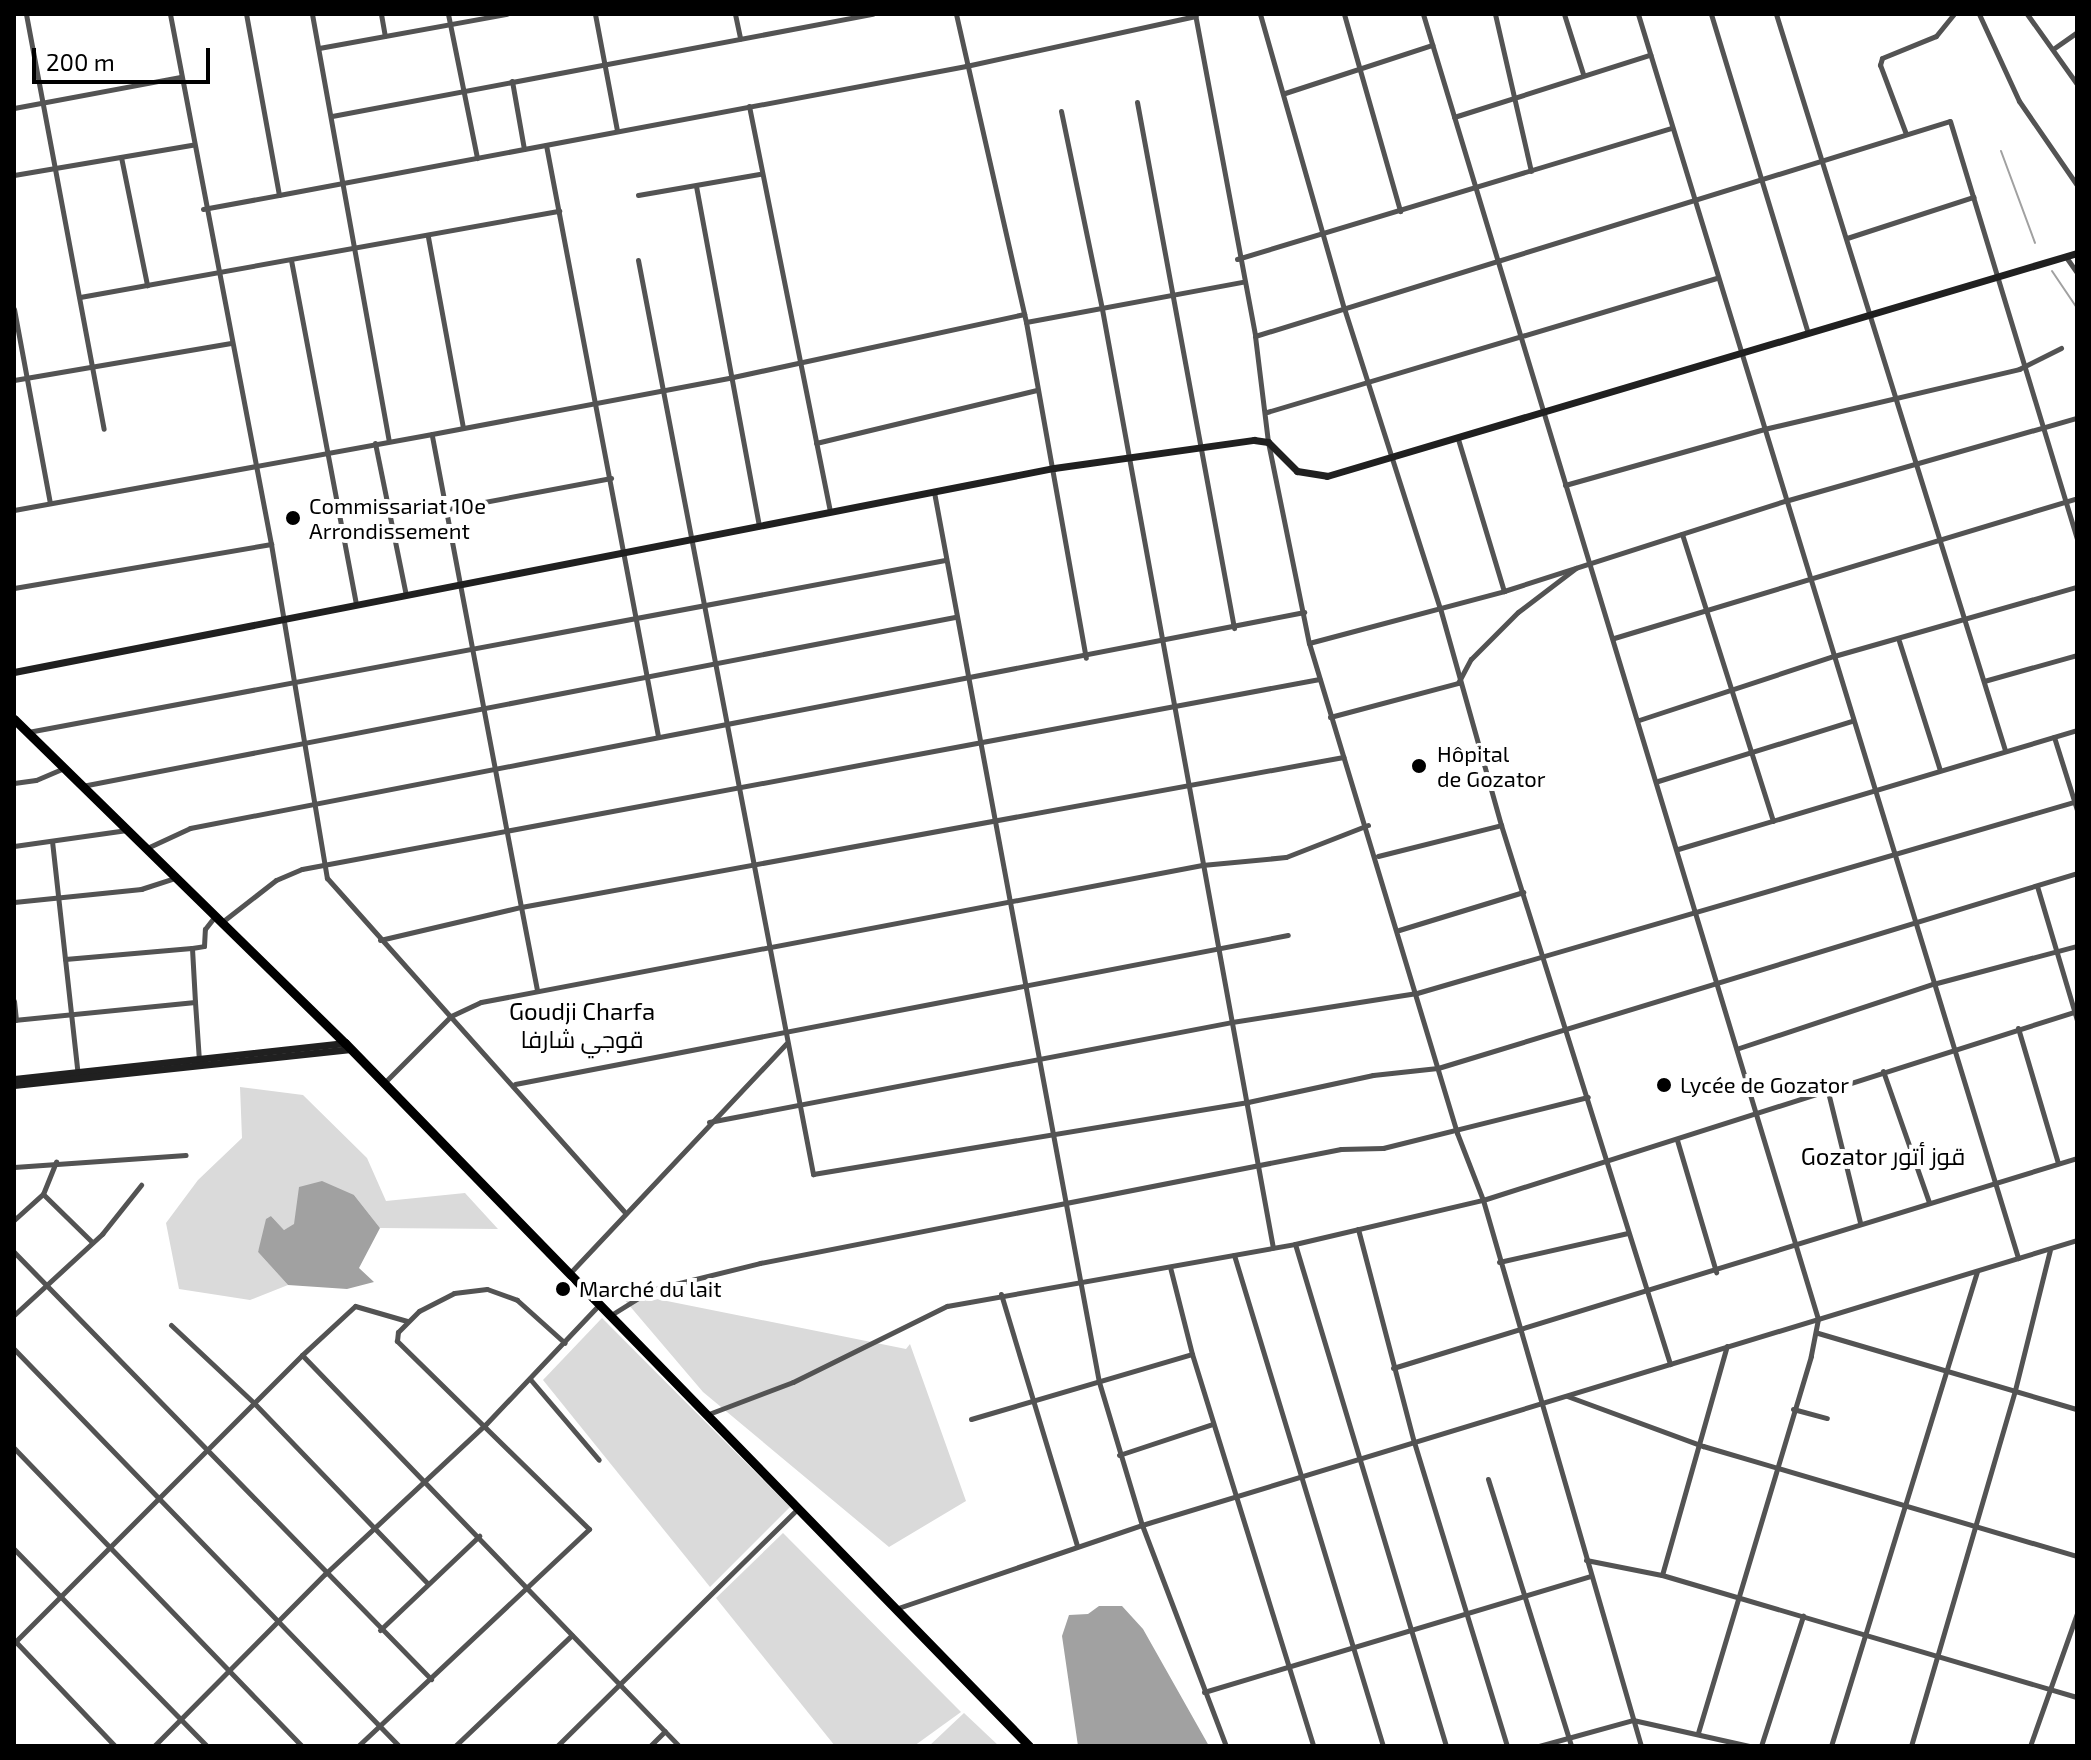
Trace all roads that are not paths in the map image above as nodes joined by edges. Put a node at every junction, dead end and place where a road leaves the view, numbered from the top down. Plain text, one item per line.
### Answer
1 (26, 14) edge
2 (170, 14) edge
3 (246, 14) edge
4 (312, 14) edge
5 (381, 14) edge
6 (448, 14) edge
7 (507, 14) edge
8 (595, 14) edge
9 (735, 14) edge
10 (872, 14) edge
11 (956, 14) edge
12 (1260, 14) edge
13 (1344, 14) edge
14 (1423, 14) edge
15 (1495, 14) edge
16 (1564, 14) edge
17 (1638, 14) edge
18 (1711, 14) edge
19 (1776, 14) edge
20 (1954, 14) edge
21 (1979, 14) edge
22 (2027, 14) edge
23 (1195, 15) edge
24 (450, 24) junction
25 (2077, 32) edge
26 (385, 36) junction
27 (740, 38) junction
28 (1432, 45) junction
29 (319, 48) junction
30 (2053, 49) junction
31 (1650, 55) junction
32 (604, 63) junction
33 (966, 66) junction
34 (1360, 68) junction
35 (1583, 74) junction
36 (179, 77) junction
37 (512, 81) junction
38 (2077, 84) edge
39 (463, 91) junction
40 (1285, 93) junction
41 (1516, 96) junction
42 (44, 102) junction
43 (1137, 102) dead end
44 (749, 106) junction
45 (14, 108) edge
46 (1061, 111) dead end
47 (332, 116) junction
48 (1454, 117) junction
49 (1672, 128) junction
50 (617, 130) junction
51 (1906, 134) junction
52 (192, 145) junction
53 (546, 145) junction
54 (524, 149) junction
55 (121, 157) junction
56 (477, 158) junction
57 (1824, 160) junction
58 (56, 168) junction
59 (1531, 171) junction
60 (759, 174) junction
61 (14, 175) edge
62 (1760, 180) junction
63 (344, 183) junction
64 (2077, 185) edge
65 (696, 186) junction
66 (1476, 188) junction
67 (279, 195) junction
68 (638, 195) dead end
69 (1973, 197) junction
70 (1694, 200) junction
71 (203, 209) junction
72 (559, 211) junction
73 (1400, 211) junction
74 (1325, 232) junction
75 (428, 237) junction
76 (1847, 238) junction
77 (357, 249) junction
78 (2077, 253) edge
79 (2066, 257) junction
80 (1237, 259) junction
81 (291, 260) junction
82 (638, 260) dead end
83 (1498, 261) junction
84 (218, 273) junction
85 (2077, 273) edge
86 (1716, 278) junction
87 (1998, 278) junction
88 (1242, 282) junction
89 (147, 285) junction
90 (1176, 295) junction
91 (80, 297) junction
92 (1344, 308) junction
93 (14, 309) edge
94 (1102, 309) junction
95 (1024, 314) junction
96 (1871, 314) junction
97 (1026, 322) junction
98 (1808, 333) junction
99 (1255, 336) junction
100 (1521, 337) junction
101 (231, 343) junction
102 (2061, 348) dead end
103 (1739, 353) junction
104 (797, 364) junction
105 (92, 366) junction
106 (2024, 367) junction
107 (733, 377) junction
108 (26, 378) junction
109 (14, 380) edge
110 (1370, 382) junction
111 (664, 389) junction
112 (1037, 390) junction
113 (1897, 399) junction
114 (597, 402) junction
115 (1267, 412) junction
116 (1543, 413) junction
117 (2077, 418) edge
118 (463, 427) junction
119 (104, 429) dead end
120 (1764, 429) junction
121 (2042, 430) junction
122 (432, 434) junction
123 (1458, 439) junction
124 (389, 440) junction
125 (1268, 442) junction
126 (375, 443) junction
127 (816, 443) junction
128 (1202, 450) junction
129 (327, 452) junction
130 (1391, 455) junction
131 (1129, 459) junction
132 (256, 465) junction
133 (1918, 465) junction
134 (1054, 468) junction
135 (611, 478) junction
136 (1565, 485) junction
137 (934, 492) junction
138 (2077, 498) edge
139 (1785, 501) junction
140 (2064, 501) junction
141 (50, 503) junction
142 (446, 509) junction
143 (14, 510) edge
144 (830, 512) junction
145 (759, 526) junction
146 (1682, 534) junction
147 (692, 539) junction
148 (2077, 539) edge
149 (1940, 540) junction
150 (271, 544) junction
151 (625, 553) junction
152 (945, 560) junction
153 (1588, 561) junction
154 (1808, 575) junction
155 (460, 585) junction
156 (2077, 587) edge
157 (14, 588) edge
158 (1504, 591) junction
159 (406, 596) junction
160 (356, 604) junction
161 (705, 605) junction
162 (1440, 608) junction
163 (1706, 608) junction
164 (1304, 612) junction
165 (282, 616) junction
166 (955, 617) junction
167 (635, 619) junction
168 (1965, 621) junction
169 (1234, 628) junction
170 (1614, 638) junction
171 (1899, 641) junction
172 (1163, 643) junction
173 (1309, 643) junction
174 (472, 650) junction
175 (2077, 655) edge
176 (1834, 656) junction
177 (1086, 658) junction
178 (718, 662) junction
179 (14, 672) edge
180 (645, 677) junction
181 (966, 677) junction
182 (1319, 679) junction
183 (1984, 681) junction
184 (294, 683) junction
185 (1458, 683) junction
186 (1733, 689) junction
187 (1174, 707) junction
188 (485, 708) junction
189 (1330, 717) junction
190 (1639, 720) junction
191 (15, 721) edge
192 (1852, 721) junction
193 (727, 723) junction
194 (2077, 730) edge
195 (27, 732) junction
196 (658, 736) junction
197 (2054, 737) junction
198 (304, 741) junction
199 (980, 744) junction
200 (2005, 750) junction
201 (1753, 756) junction
202 (1343, 757) junction
203 (495, 767) junction
204 (63, 768) junction
205 (1940, 770) junction
206 (1658, 781) junction
207 (1187, 782) junction
208 (14, 783) edge
209 (81, 786) junction
210 (740, 790) junction
211 (1874, 790) junction
212 (2076, 801) edge
213 (315, 803) junction
214 (2077, 810) edge
215 (995, 821) junction
216 (1773, 821) junction
217 (1368, 825) junction
218 (1501, 825) junction
219 (127, 830) junction
220 (507, 833) junction
221 (52, 841) junction
222 (14, 846) edge
223 (146, 849) junction
224 (1678, 849) junction
225 (1377, 856) junction
226 (1895, 856) junction
227 (754, 865) junction
228 (1202, 865) junction
229 (323, 867) junction
230 (2077, 873) edge
231 (176, 877) junction
232 (2037, 886) junction
233 (1523, 892) junction
234 (58, 897) junction
235 (14, 902) edge
236 (1010, 904) junction
237 (521, 907) junction
238 (1697, 911) junction
239 (218, 919) junction
240 (1915, 922) junction
241 (1399, 930) junction
242 (1288, 935) dead end
243 (379, 940) junction
244 (2077, 946) edge
245 (1220, 947) junction
246 (192, 948) junction
247 (769, 949) junction
248 (2057, 952) junction
249 (1543, 958) junction
250 (65, 959) junction
251 (1719, 982) junction
252 (1933, 984) junction
253 (1024, 986) junction
254 (537, 990) junction
255 (1417, 993) junction
256 (14, 1001) edge
257 (195, 1002) junction
258 (2076, 1011) edge
259 (72, 1014) junction
260 (451, 1016) junction
261 (15, 1020) edge
262 (2077, 1020) edge
263 (1232, 1022) junction
264 (1566, 1027) junction
265 (2018, 1028) junction
266 (785, 1029) junction
267 (787, 1043) junction
268 (348, 1046) junction
269 (1739, 1048) junction
270 (1954, 1049) junction
271 (1039, 1062) junction
272 (200, 1063) junction
273 (1438, 1068) junction
274 (1883, 1071) junction
275 (78, 1076) junction
276 (14, 1079) edge
277 (384, 1083) junction
278 (515, 1084) junction
279 (14, 1085) edge
280 (1828, 1092) junction
281 (1588, 1097) junction
282 (1248, 1102) junction
283 (799, 1106) junction
284 (1759, 1115) junction
285 (709, 1122) junction
286 (1457, 1133) junction
287 (1052, 1136) junction
288 (1677, 1140) junction
289 (186, 1155) dead end
290 (2077, 1158) edge
291 (56, 1162) junction
292 (1607, 1162) junction
293 (2058, 1163) junction
294 (1260, 1166) junction
295 (14, 1167) edge
296 (1994, 1183) junction
297 (141, 1185) dead end
298 (43, 1194) junction
299 (1483, 1200) junction
300 (1929, 1202) junction
301 (1068, 1204) junction
302 (624, 1211) junction
303 (14, 1220) edge
304 (1860, 1222) junction
305 (1358, 1229) junction
306 (1628, 1233) junction
307 (2077, 1240) edge
308 (92, 1242) junction
309 (1295, 1244) junction
310 (1273, 1248) junction
311 (1795, 1248) junction
312 (2050, 1250) junction
313 (14, 1252) edge
314 (1234, 1255) junction
315 (2018, 1258) junction
316 (1499, 1262) junction
317 (1170, 1267) junction
318 (1978, 1270) junction
319 (1716, 1272) junction
320 (570, 1273) junction
321 (1082, 1280) junction
322 (46, 1284) junction
323 (1646, 1293) junction
324 (1001, 1294) junction
325 (600, 1305) junction
326 (14, 1315) edge
327 (611, 1316) junction
328 (1818, 1319) junction
329 (407, 1321) junction
330 (171, 1325) dead end
331 (1518, 1331) junction
332 (1818, 1333) junction
333 (565, 1343) junction
334 (1727, 1346) junction
335 (14, 1349) edge
336 (1192, 1354) junction
337 (302, 1355) junction
338 (1670, 1364) junction
339 (1393, 1368) junction
340 (1946, 1371) junction
341 (530, 1379) junction
342 (1099, 1382) junction
343 (2015, 1390) junction
344 (1566, 1395) junction
345 (1031, 1402) junction
346 (254, 1403) junction
347 (1540, 1403) junction
348 (1793, 1409) junction
349 (2077, 1409) edge
350 (706, 1415) junction
351 (1827, 1418) dead end
352 (971, 1419) dead end
353 (1213, 1424) junction
354 (485, 1425) junction
355 (1414, 1442) junction
356 (1703, 1446) junction
357 (14, 1448) edge
358 (206, 1451) junction
359 (1119, 1455) junction
360 (599, 1460) dead end
361 (1357, 1460) junction
362 (1776, 1467) junction
363 (1298, 1477) junction
364 (1488, 1479) dead end
365 (425, 1482) junction
366 (159, 1497) junction
367 (1236, 1498) junction
368 (1905, 1506) junction
369 (798, 1508) junction
370 (1142, 1525) junction
371 (1975, 1526) junction
372 (373, 1528) junction
373 (479, 1536) junction
374 (1077, 1545) junction
375 (110, 1548) junction
376 (14, 1549) edge
377 (2077, 1556) edge
378 (1586, 1560) junction
379 (325, 1574) junction
380 (1662, 1575) junction
381 (1591, 1576) junction
382 (427, 1583) junction
383 (527, 1587) junction
384 (1738, 1596) junction
385 (1525, 1597) junction
386 (60, 1598) junction
387 (898, 1608) junction
388 (2077, 1613) edge
389 (1467, 1615) junction
390 (1803, 1616) junction
391 (280, 1619) junction
392 (380, 1630) junction
393 (1411, 1632) junction
394 (1865, 1634) junction
395 (572, 1635) junction
396 (14, 1642) edge
397 (1353, 1649) junction
398 (1937, 1656) junction
399 (1287, 1667) junction
400 (231, 1673) junction
401 (431, 1679) junction
402 (620, 1685) junction
403 (2054, 1690) junction
404 (1204, 1692) junction
405 (2077, 1697) edge
406 (182, 1719) junction
407 (1633, 1720) junction
408 (378, 1724) junction
409 (665, 1731) junction
410 (1698, 1732) junction
411 (1568, 1738) junction
412 (115, 1746) edge
413 (154, 1746) edge
414 (207, 1746) edge
415 (302, 1746) edge
416 (358, 1746) edge
417 (399, 1746) edge
418 (455, 1746) edge
419 (557, 1746) edge
420 (650, 1746) edge
421 (679, 1746) edge
422 (1029, 1746) edge
423 (1226, 1746) edge
424 (1313, 1746) edge
425 (1383, 1746) edge
426 (1446, 1746) edge
427 (1507, 1746) edge
428 (1539, 1746) edge
429 (1571, 1746) edge
430 (1641, 1746) edge
431 (1749, 1746) edge
432 (1761, 1746) edge
433 (1831, 1746) edge
434 (1911, 1746) edge
435 (2030, 1746) edge

1 - 42 street
2 - 36 street
3 - 67 street
4 - 29 street
5 - 26 street
6 - 24 street
7 - 24 street
8 - 32 street
9 - 27 street
10 - 27 street
11 - 33 street
12 - 40 street
13 - 34 street
14 - 28 street
15 - 41 street
16 - 35 street
17 - 31 street
18 - 62 street
19 - 57 street
20 - 51 street
21 - 64 street
22 - 30 street
23 - 33 street
23 - 80 street
24 - 26 street
24 - 39 street
25 - 30 street
26 - 29 street
27 - 32 street
28 - 34 street
28 - 48 street
29 - 47 street
30 - 38 street
31 - 35 street
31 - 49 street
32 - 37 street
32 - 50 street
33 - 44 street
33 - 95 street
34 - 40 street
34 - 73 street
35 - 41 street
36 - 42 street
36 - 52 street
37 - 39 street
37 - 54 street
39 - 47 street
39 - 56 street
40 - 74 street
41 - 48 street
41 - 59 street
42 - 45 street
42 - 58 street
43 - 90 street
44 - 50 street
44 - 60 street
46 - 94 street
47 - 63 street
48 - 66 street
49 - 59 street
49 - 70 street
50 - 53 street
51 - 57 street
51 - 69 street
52 - 55 street
52 - 71 street
53 - 54 street
53 - 72 street
54 - 56 street
55 - 58 street
55 - 89 street
56 - 63 street
57 - 62 street
57 - 76 street
58 - 61 street
58 - 91 street
59 - 66 street
60 - 65 street
60 - 104 street
62 - 70 street
62 - 98 street
63 - 67 street
63 - 77 street
65 - 68 street
65 - 107 street
66 - 73 street
66 - 83 street
67 - 71 street
69 - 76 street
69 - 87 street
70 - 83 street
70 - 86 street
71 - 84 street
72 - 75 street
72 - 114 street
73 - 74 street
74 - 80 street
74 - 92 street
75 - 77 street
75 - 118 street
76 - 96 street
77 - 81 street
77 - 124 street
78 - 79 street
79 - 85 street
79 - 87 street
80 - 88 street
81 - 84 street
81 - 129 street
82 - 111 street
83 - 92 street
83 - 100 street
84 - 89 street
84 - 101 street
86 - 100 street
86 - 103 street
87 - 96 street
87 - 106 street
88 - 90 street
88 - 99 street
89 - 91 street
90 - 94 street
90 - 128 street
91 - 105 street
92 - 99 street
92 - 110 street
93 - 108 street
94 - 97 street
94 - 131 street
95 - 97 street
95 - 104 street
96 - 98 street
96 - 113 street
97 - 112 street
98 - 103 street
99 - 115 street
100 - 110 street
100 - 116 street
101 - 105 street
101 - 132 street
102 - 106 street
103 - 116 street
103 - 120 street
104 - 107 street
104 - 127 street
105 - 108 street
105 - 119 street
106 - 113 street
106 - 121 street
107 - 111 street
107 - 145 street
108 - 109 street
108 - 141 street
110 - 115 street
110 - 130 street
111 - 114 street
111 - 147 street
112 - 127 street
112 - 134 street
113 - 120 street
113 - 133 street
114 - 118 street
114 - 135 street
115 - 125 street
116 - 123 street
116 - 136 street
117 - 121 street
118 - 122 street
120 - 136 street
120 - 139 street
121 - 133 street
121 - 140 street
122 - 124 street
122 - 142 street
123 - 130 street
123 - 158 street
124 - 126 street
125 - 128 street
125 - 130 street
125 - 164 street
126 - 129 street
126 - 159 street
127 - 144 street
128 - 131 street
128 - 169 street
129 - 132 street
129 - 160 street
130 - 162 street
131 - 134 street
131 - 172 street
132 - 141 street
132 - 150 street
133 - 139 street
133 - 149 street
134 - 137 street
134 - 177 street
135 - 142 street
135 - 151 street
136 - 153 street
137 - 144 street
137 - 152 street
138 - 140 street
139 - 146 street
139 - 154 street
140 - 148 street
140 - 149 street
141 - 143 street
142 - 155 street
144 - 145 street
145 - 147 street
146 - 153 street
146 - 163 street
147 - 151 street
147 - 161 street
149 - 154 street
149 - 168 street
150 - 157 street
150 - 165 street
151 - 155 street
151 - 167 street
152 - 161 street
152 - 166 street
153 - 158 street
153 - 170 street
153 - 185 street
154 - 163 street
154 - 176 street
155 - 159 street
155 - 174 street
156 - 168 street
158 - 162 street
159 - 160 street
160 - 165 street
161 - 167 street
161 - 178 street
162 - 173 street
162 - 185 street
163 - 170 street
163 - 186 street
164 - 169 street
164 - 173 street
165 - 179 street
165 - 184 street
166 - 178 street
166 - 181 street
167 - 174 street
167 - 180 street
168 - 171 street
168 - 183 street
169 - 172 street
170 - 190 street
171 - 176 street
171 - 205 street
172 - 177 street
172 - 187 street
173 - 182 street
174 - 184 street
174 - 188 street
175 - 183 street
176 - 186 street
176 - 192 street
177 - 181 street
178 - 180 street
178 - 193 street
180 - 188 street
180 - 196 street
181 - 193 street
181 - 199 street
182 - 187 street
182 - 189 street
183 - 200 street
184 - 195 street
184 - 198 street
185 - 189 street
185 - 218 street
186 - 190 street
186 - 201 street
187 - 199 street
187 - 207 street
188 - 198 street
188 - 203 street
189 - 202 street
190 - 206 street
191 - 195 highway
192 - 201 street
192 - 211 street
193 - 196 street
193 - 210 street
194 - 197 street
195 - 204 highway
196 - 203 street
197 - 200 street
197 - 212 street
198 - 209 street
198 - 213 street
199 - 210 street
199 - 215 street
200 - 205 street
201 - 206 street
201 - 216 street
202 - 207 street
202 - 217 street
203 - 213 street
203 - 220 street
204 - 208 street
204 - 209 highway
205 - 211 street
206 - 224 street
207 - 215 street
207 - 228 street
209 - 219 highway
210 - 220 street
210 - 227 street
211 - 216 street
211 - 226 street
212 - 214 street
212 - 226 street
213 - 223 street
213 - 229 street
215 - 227 street
215 - 236 street
216 - 224 street
217 - 225 street
217 - 228 street
218 - 225 street
218 - 233 street
219 - 221 street
219 - 223 highway
220 - 229 street
220 - 237 street
221 - 222 street
221 - 234 street
223 - 231 highway
224 - 238 street
225 - 241 street
226 - 238 street
226 - 240 street
227 - 237 street
227 - 247 street
228 - 236 street
228 - 245 street
229 - 239 street
229 - 243 street
230 - 232 street
231 - 234 street
231 - 239 highway
232 - 240 street
232 - 248 street
233 - 241 street
233 - 249 street
234 - 235 street
234 - 250 street
236 - 247 street
236 - 253 street
237 - 243 street
237 - 254 street
238 - 249 street
238 - 251 street
239 - 246 street
239 - 268 highway
240 - 251 street
240 - 252 street
241 - 255 street
242 - 245 street
243 - 260 street
244 - 248 street
245 - 253 street
245 - 263 street
246 - 250 street
246 - 257 street
247 - 254 street
247 - 266 street
248 - 252 street
248 - 258 street
249 - 255 street
249 - 264 street
250 - 259 street
251 - 264 street
251 - 269 street
252 - 269 street
252 - 270 street
253 - 266 street
253 - 271 street
254 - 260 street
255 - 263 street
255 - 273 street
256 - 261 street
257 - 259 street
257 - 272 street
258 - 262 street
258 - 265 street
259 - 261 street
259 - 275 street
260 - 277 street
260 - 278 street
263 - 271 street
263 - 282 street
264 - 273 street
264 - 281 street
265 - 270 street
265 - 293 street
266 - 267 street
266 - 278 street
267 - 283 street
267 - 285 street
268 - 272 street
268 - 277 highway
269 - 284 street
270 - 274 street
270 - 296 street
271 - 283 street
271 - 287 street
272 - 275 street
273 - 282 street
273 - 286 street
274 - 280 street
274 - 300 street
275 - 276 street
275 - 279 street
277 - 320 highway
278 - 302 street
280 - 284 street
280 - 304 street
281 - 286 street
281 - 292 street
282 - 287 street
282 - 294 street
283 - 285 street
283 - 287 street
284 - 288 street
284 - 311 street
285 - 302 street
286 - 294 street
286 - 299 street
287 - 301 street
288 - 292 street
288 - 319 street
289 - 291 street
290 - 293 street
291 - 295 street
291 - 298 street
292 - 299 street
292 - 306 street
293 - 296 street
294 - 301 street
294 - 310 street
296 - 300 street
296 - 315 street
297 - 308 street
298 - 303 street
298 - 308 street
299 - 305 street
299 - 316 street
300 - 304 street
301 - 321 street
301 - 327 street
302 - 320 street
304 - 311 street
305 - 309 street
305 - 339 street
306 - 316 street
306 - 323 street
307 - 312 street
308 - 322 street
309 - 310 street
309 - 361 street
310 - 314 street
311 - 319 street
311 - 328 street
312 - 315 street
312 - 343 street
313 - 322 street
314 - 317 street
314 - 363 street
315 - 318 street
316 - 331 street
317 - 321 street
317 - 336 street
318 - 328 street
318 - 340 street
319 - 323 street
320 - 325 highway
321 - 324 street
321 - 342 street
322 - 326 street
322 - 358 street
323 - 331 street
323 - 338 street
324 - 345 street
324 - 350 street
325 - 327 highway
325 - 333 street
327 - 350 highway
328 - 332 street
328 - 334 street
329 - 333 street
329 - 337 street
329 - 354 street
330 - 346 street
331 - 339 street
331 - 347 street
332 - 340 street
332 - 348 street
333 - 341 street
334 - 338 street
334 - 356 street
335 - 366 street
336 - 342 street
336 - 353 street
337 - 346 street
337 - 365 street
338 - 344 street
339 - 355 street
340 - 343 street
340 - 368 street
341 - 354 street
341 - 360 street
342 - 345 street
342 - 359 street
343 - 349 street
343 - 371 street
344 - 347 street
344 - 356 street
345 - 352 street
345 - 374 street
346 - 358 street
346 - 372 street
347 - 355 street
347 - 378 street
348 - 351 street
348 - 362 street
350 - 369 highway
353 - 359 street
353 - 367 street
354 - 365 street
354 - 383 street
355 - 361 street
355 - 389 street
356 - 362 street
356 - 380 street
357 - 375 street
358 - 366 street
358 - 379 street
359 - 370 street
361 - 363 street
361 - 393 street
362 - 368 street
362 - 384 street
363 - 367 street
363 - 397 street
364 - 385 street
365 - 372 street
365 - 373 street
366 - 375 street
366 - 391 street
367 - 370 street
367 - 399 street
368 - 371 street
368 - 394 street
369 - 387 highway
369 - 402 street
370 - 374 street
370 - 404 street
371 - 377 street
371 - 398 street
372 - 379 street
372 - 382 street
373 - 382 street
373 - 383 street
374 - 387 street
375 - 386 street
375 - 400 street
376 - 386 street
378 - 380 street
378 - 381 street
379 - 391 street
379 - 392 street
380 - 384 street
381 - 385 street
381 - 407 street
382 - 392 street
383 - 395 street
383 - 401 street
384 - 390 street
384 - 410 street
385 - 389 street
385 - 411 street
386 - 396 street
386 - 406 street
387 - 422 highway
388 - 403 street
389 - 393 street
389 - 427 street
390 - 394 street
390 - 432 street
391 - 400 street
391 - 408 street
392 - 401 street
393 - 397 street
393 - 426 street
394 - 398 street
394 - 433 street
395 - 402 street
395 - 418 street
396 - 412 street
397 - 399 street
397 - 425 street
398 - 403 street
398 - 434 street
399 - 404 street
399 - 424 street
400 - 406 street
400 - 415 street
401 - 408 street
402 - 409 street
402 - 419 street
403 - 405 street
403 - 435 street
404 - 423 street
406 - 413 street
406 - 414 street
407 - 410 street
407 - 411 street
407 - 430 street
408 - 416 street
408 - 417 street
409 - 420 street
409 - 421 street
410 - 431 street
411 - 428 street
411 - 429 street

